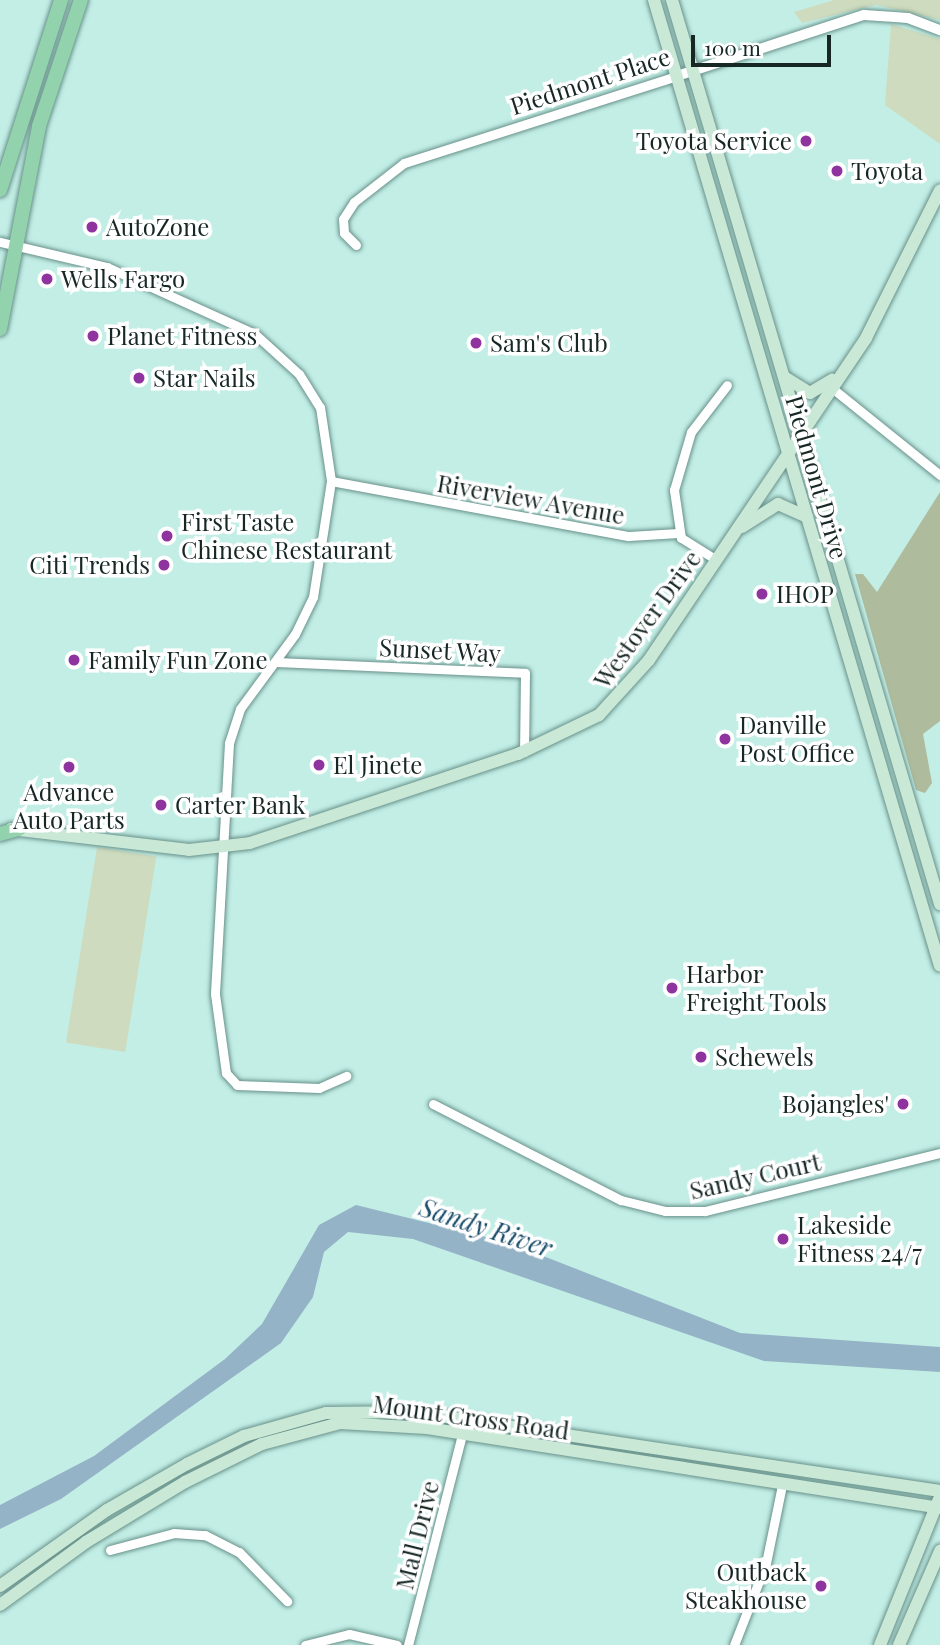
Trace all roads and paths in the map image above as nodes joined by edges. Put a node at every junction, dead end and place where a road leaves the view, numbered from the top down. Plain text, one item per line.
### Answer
1 (61, 0) edge
2 (81, 0) edge
3 (654, 0) edge
4 (672, 0) edge
5 (940, 30) edge
6 (693, 69) junction
7 (677, 76) junction
8 (0, 190) edge
9 (940, 190) edge
10 (0, 242) edge
11 (356, 245) dead end
12 (17, 246) junction
13 (0, 329) edge
14 (843, 372) junction
15 (783, 374) junction
16 (727, 385) dead end
17 (832, 388) junction
18 (801, 434) junction
19 (788, 452) junction
20 (940, 475) edge
21 (331, 481) junction
22 (807, 517) junction
23 (678, 533) junction
24 (731, 536) junction
25 (715, 559) junction
26 (275, 662) junction
27 (524, 752) junction
28 (0, 828) edge
29 (19, 829) junction
30 (0, 834) edge
31 (220, 848) junction
32 (940, 904) edge
33 (940, 965) edge
34 (346, 1076) dead end
35 (433, 1104) dead end
36 (940, 1153) edge
37 (462, 1434) junction
38 (782, 1485) junction
39 (939, 1500) edge
40 (110, 1550) dead end
41 (940, 1550) edge
42 (0, 1586) edge
43 (287, 1601) dead end
44 (0, 1605) edge
45 (305, 1645) edge
46 (397, 1645) edge
47 (408, 1645) edge
48 (734, 1645) edge
49 (880, 1645) edge
50 (899, 1645) edge

1 - 8 main road
2 - 12 main road
3 - 7 main road, Piedmont Drive
4 - 6 main road, Piedmont Drive
5 - 6 street, Piedmont Place
6 - 7 street, Piedmont Place
6 - 15 main road, Piedmont Drive
7 - 11 street, Piedmont Place
7 - 19 main road, Piedmont Drive
9 - 14 main road, Westover Drive
10 - 12 street
12 - 13 main road
12 - 21 street
14 - 15 main road
14 - 17 main road, Westover Drive
15 - 18 main road, Piedmont Drive
16 - 23 street
17 - 18 main road, Westover Drive
17 - 20 street
18 - 19 main road, Westover Drive
18 - 32 main road, Piedmont Drive
19 - 22 main road, Piedmont Drive
19 - 24 main road, Westover Drive
21 - 23 street, Riverview Avenue
21 - 26 street
22 - 24 main road
22 - 33 main road, Piedmont Drive
23 - 25 street
24 - 25 main road, Westover Drive
25 - 27 main road, Westover Drive
26 - 27 street, Sunset Way
26 - 31 street
27 - 31 main road, Westover Drive
28 - 29 main road, Westover Drive
29 - 30 main road
29 - 31 main road, Westover Drive
31 - 34 street
35 - 36 street, Sandy Court
37 - 38 main road, Mount Cross Road
37 - 44 main road, Mount Cross Road
37 - 47 street, Mall Drive
38 - 39 main road, Mount Cross Road
38 - 48 street
39 - 42 main road, Mount Cross Road
39 - 49 main road
40 - 43 street
41 - 50 main road
45 - 46 street

